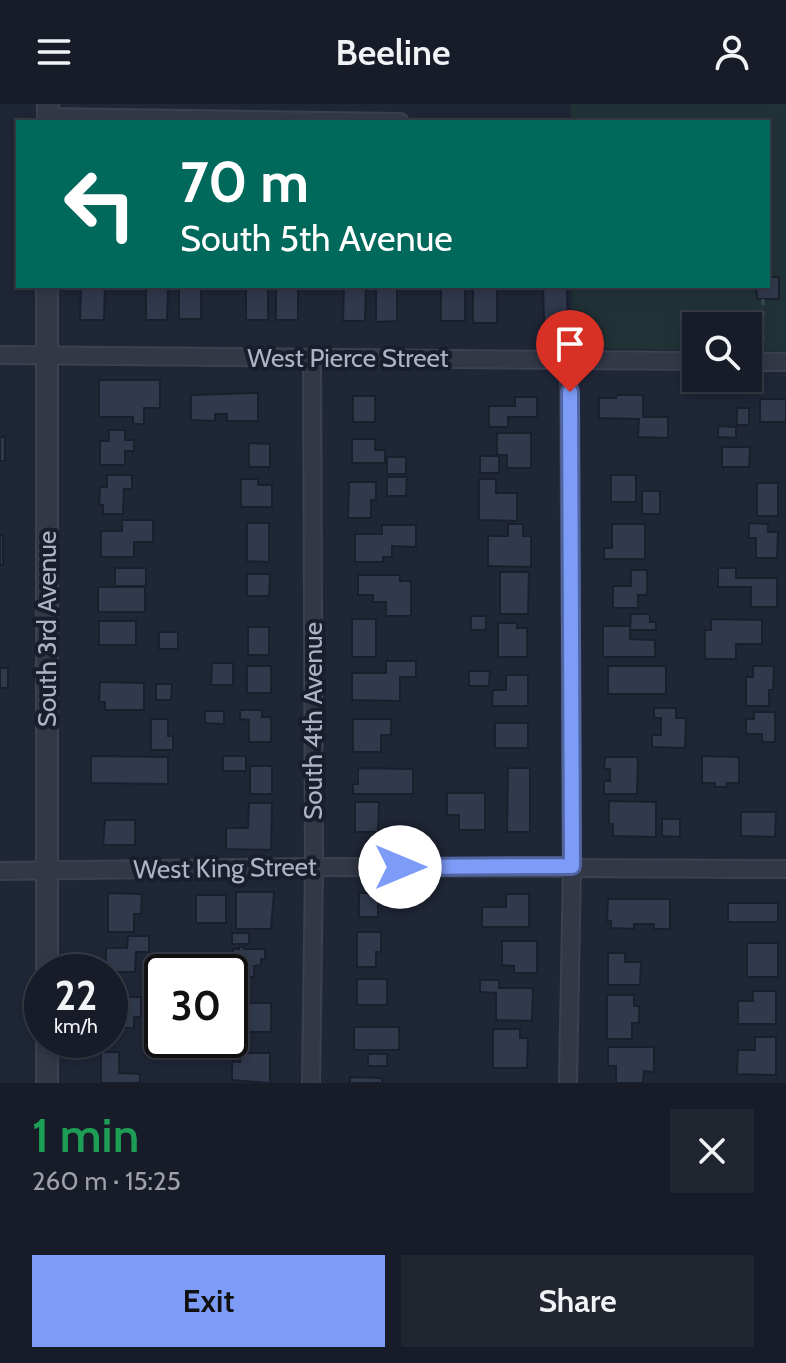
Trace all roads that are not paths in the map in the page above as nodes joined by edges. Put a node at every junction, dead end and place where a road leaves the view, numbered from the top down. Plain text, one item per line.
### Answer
1 (48, 114) edge
2 (312, 120) edge
3 (47, 288) edge
4 (0, 355) edge
5 (47, 356) junction
6 (312, 358) junction
7 (569, 360) junction
8 (682, 361) edge
9 (762, 362) edge
10 (786, 362) edge
11 (572, 866) junction
12 (314, 867) junction
13 (786, 869) edge
14 (0, 871) edge
15 (47, 871) junction
16 (47, 954) edge
17 (47, 1058) edge
18 (47, 1083) edge
19 (311, 1083) edge
20 (568, 1083) edge

1 - 2 street
3 - 5 street, South 3rd Avenue
4 - 5 street, West Pierce Street
5 - 6 street, West Pierce Street
5 - 15 street, South 3rd Avenue
6 - 7 street, West Pierce Street
6 - 12 street, South 4th Avenue
7 - 8 street, West Pierce Street
7 - 11 street
9 - 10 street
11 - 12 street, West King Street
11 - 13 street, West King Street
11 - 20 street
12 - 15 street, West King Street
12 - 19 street, South 4th Avenue
14 - 15 street, West King Street
15 - 16 street, South 3rd Avenue
17 - 18 street

